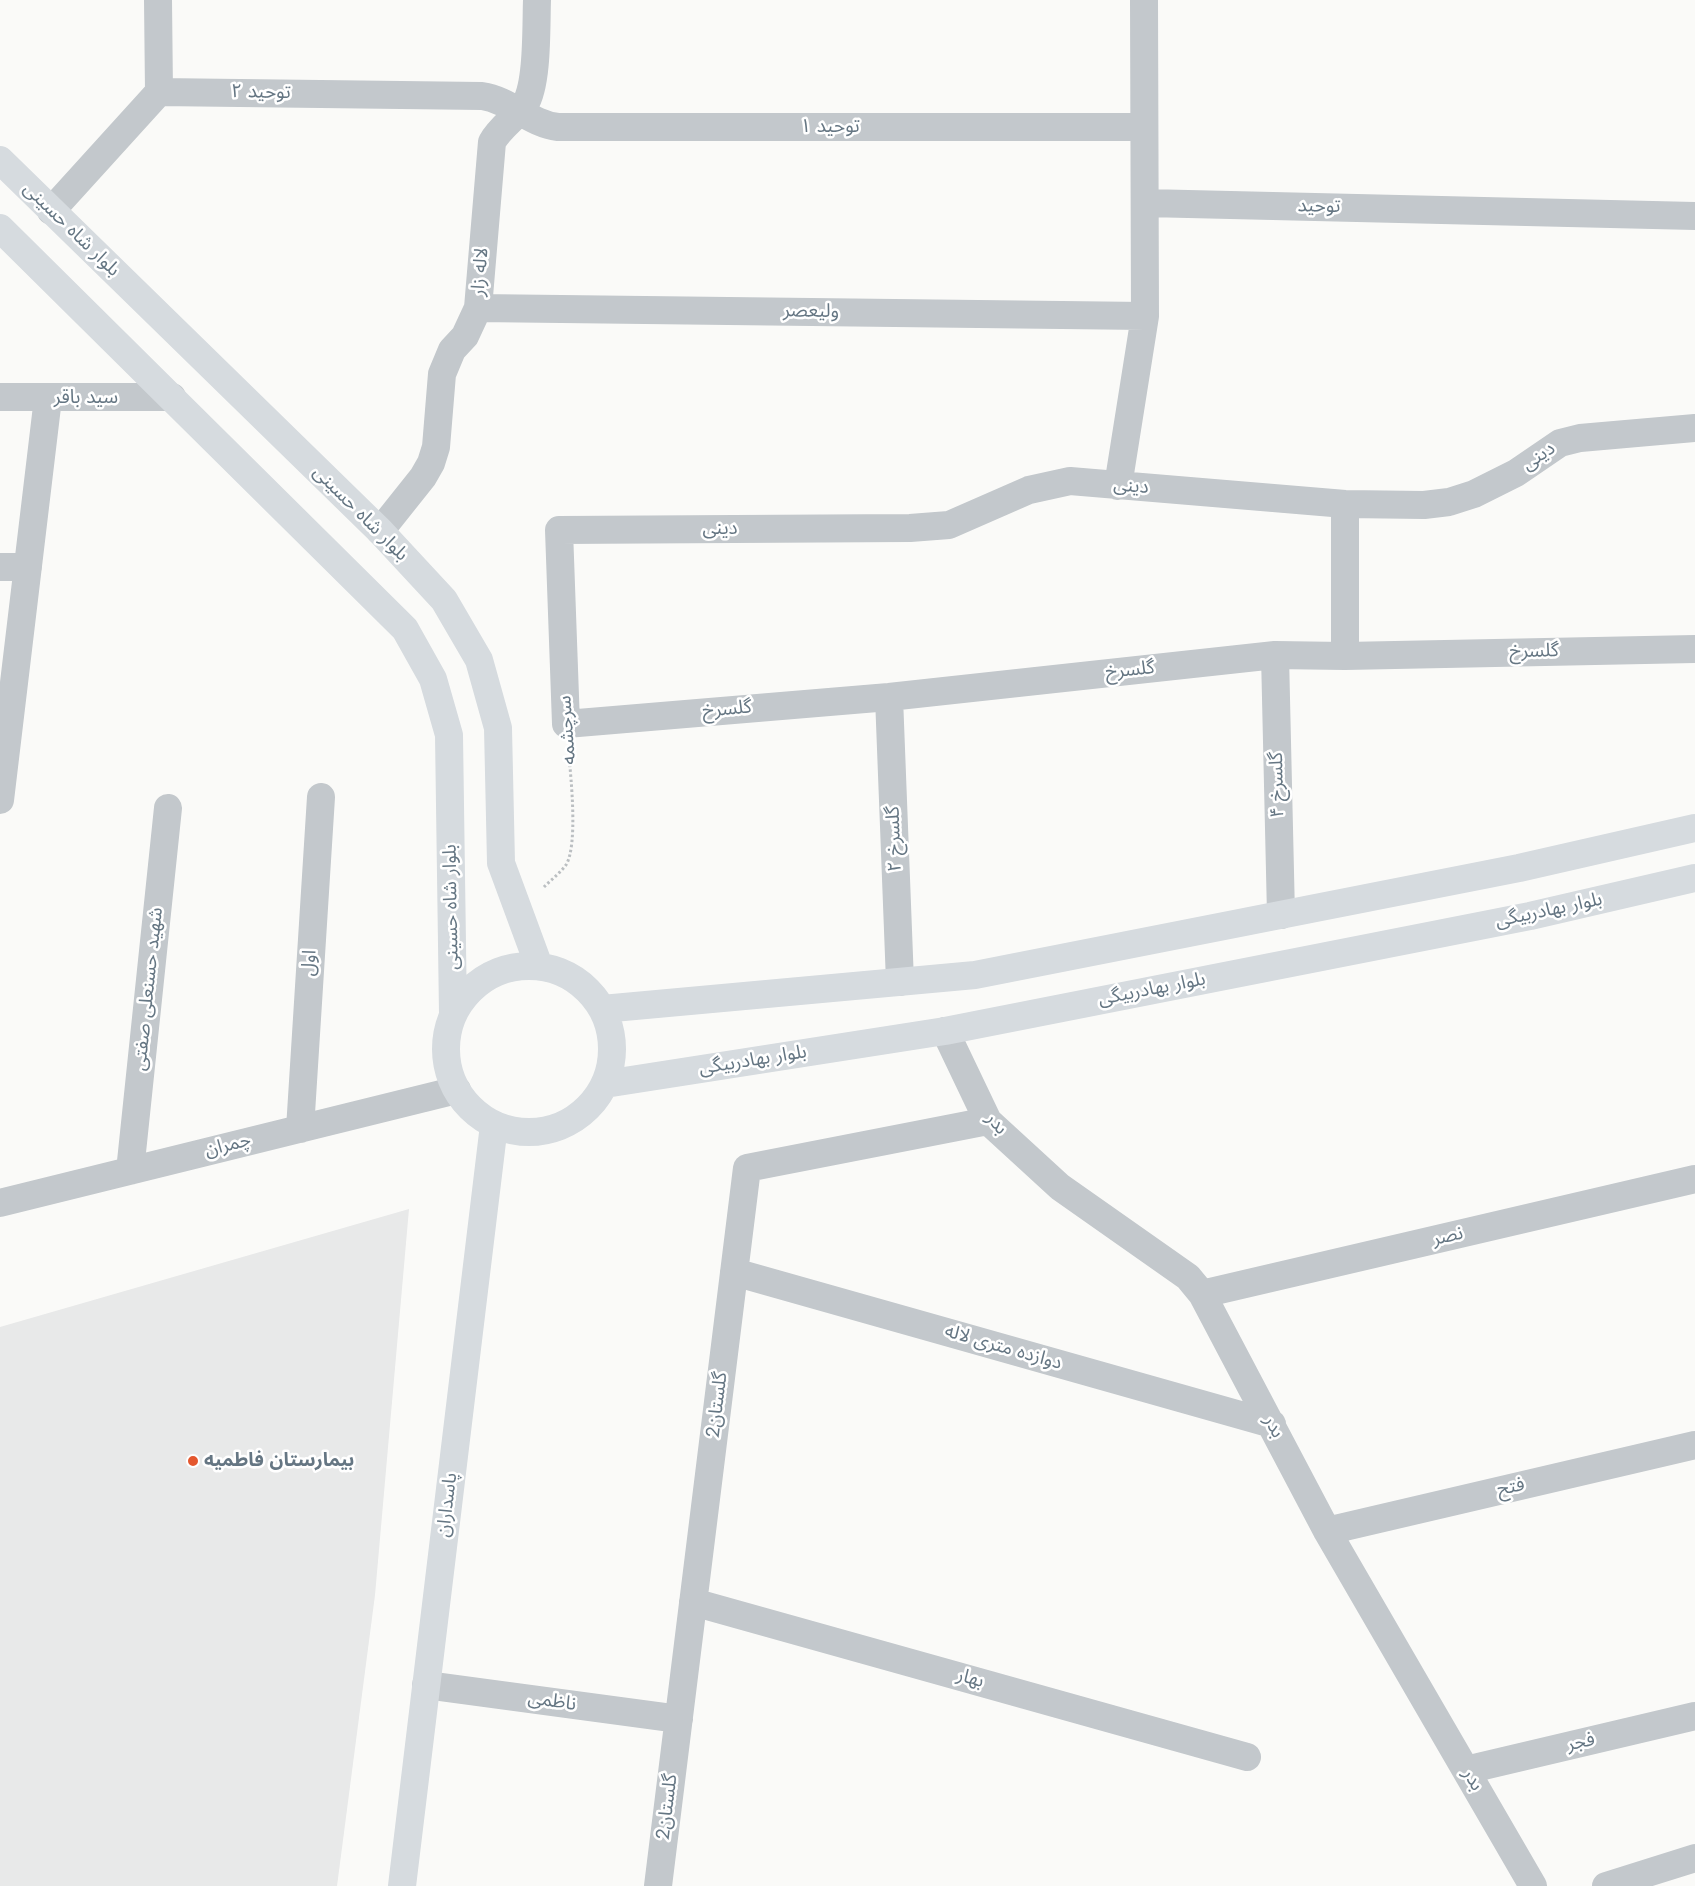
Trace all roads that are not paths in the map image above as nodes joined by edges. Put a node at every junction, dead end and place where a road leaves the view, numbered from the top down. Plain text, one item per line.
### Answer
1 (158, 0) edge
2 (537, 0) edge
3 (1144, 0) edge
4 (159, 92) junction
5 (520, 111) junction
6 (1144, 127) junction
7 (0, 160) edge
8 (1146, 203) junction
9 (51, 211) junction
10 (1695, 216) edge
11 (0, 228) edge
12 (478, 308) junction
13 (1145, 316) junction
14 (172, 397) junction
15 (0, 398) edge
16 (48, 398) junction
17 (1695, 428) edge
18 (1118, 486) junction
19 (1345, 504) junction
20 (558, 530) joint
21 (380, 531) junction
22 (0, 567) edge
23 (28, 567) junction
24 (1695, 649) edge
25 (1275, 655) junction
26 (1345, 656) junction
27 (889, 697) junction
28 (5, 711) edge
29 (566, 724) joint
30 (0, 794) edge
31 (321, 797) dead end
32 (168, 808) dead end
33 (1695, 828) edge
34 (1695, 878) edge
35 (1281, 915) junction
36 (539, 966) junction
37 (900, 982) junction
38 (602, 1008) junction
39 (453, 1014) junction
40 (945, 1031) junction
41 (605, 1084) junction
42 (457, 1090) junction
43 (988, 1121) junction
44 (494, 1125) junction
45 (300, 1129) junction
46 (130, 1171) junction
47 (1695, 1179) edge
48 (0, 1203) edge
49 (734, 1272) junction
50 (1202, 1294) junction
51 (1272, 1424) junction
52 (1695, 1445) edge
53 (1326, 1531) junction
54 (694, 1602) junction
55 (426, 1685) junction
56 (1695, 1716) edge
57 (679, 1719) junction
58 (1247, 1757) dead end
59 (1466, 1770) junction
60 (1695, 1858) edge
61 (402, 1886) edge
62 (658, 1886) edge
63 (1533, 1886) edge
64 (1606, 1886) edge

1 - 4 street
2 - 5 street, لاله زار
3 - 6 street
4 - 5 street, توحید ۲
4 - 9 street
5 - 6 street, توحید ۱
5 - 12 street, لاله زار
6 - 8 street
7 - 9 main road, بلوار شاه حسینی
8 - 10 street, توحید
8 - 13 street
9 - 21 main road, بلوار شاه حسینی
11 - 14 main road, بلوار شاه حسینی
12 - 13 street, ولیعصر
12 - 21 street, لاله زار
13 - 18 street
14 - 16 street, سید باقر
14 - 39 main road, بلوار شاه حسینی
15 - 16 street, سید باقر
16 - 23 street
17 - 19 street, دینی
18 - 19 street, دینی
18 - 20 street, دینی
19 - 26 street
20 - 29 street, سرچشمه
21 - 36 main road, بلوار شاه حسینی
22 - 23 street
23 - 28 street
24 - 26 street, گلسرخ
25 - 26 street, گلسرخ
25 - 27 street, گلسرخ
25 - 35 street, گلسرخ ۴
27 - 29 street, گلسرخ
27 - 37 street, گلسرخ ۲
28 - 30 street
31 - 45 street, اول
32 - 46 street, شهید حسنعلی صفتی
33 - 35 main road
34 - 40 main road, بلوار بهادربیگی
35 - 37 main road
36 - 38 main road
36 - 39 main road
37 - 38 main road
38 - 41 main road
39 - 42 main road
40 - 41 main road, بلوار بهادربیگی
40 - 43 street, بدر
41 - 44 main road
42 - 44 main road
42 - 45 street, چمران
43 - 49 street, گلستان2
43 - 50 street, بدر
44 - 55 main road, پاسداران
45 - 46 street, چمران
46 - 48 street, چمران
47 - 50 street, نصر
49 - 51 street, دوازده متری لاله
49 - 54 street, گلستان2
50 - 51 street, بدر
51 - 53 street, بدر
52 - 53 street, فتح
53 - 59 street, بدر
54 - 57 street, گلستان2
54 - 58 street, بهار
55 - 57 street, ناظمی
55 - 61 main road, پاسداران
56 - 59 street, فجر
57 - 62 street, گلستان2
59 - 63 street, بدر
60 - 64 street

